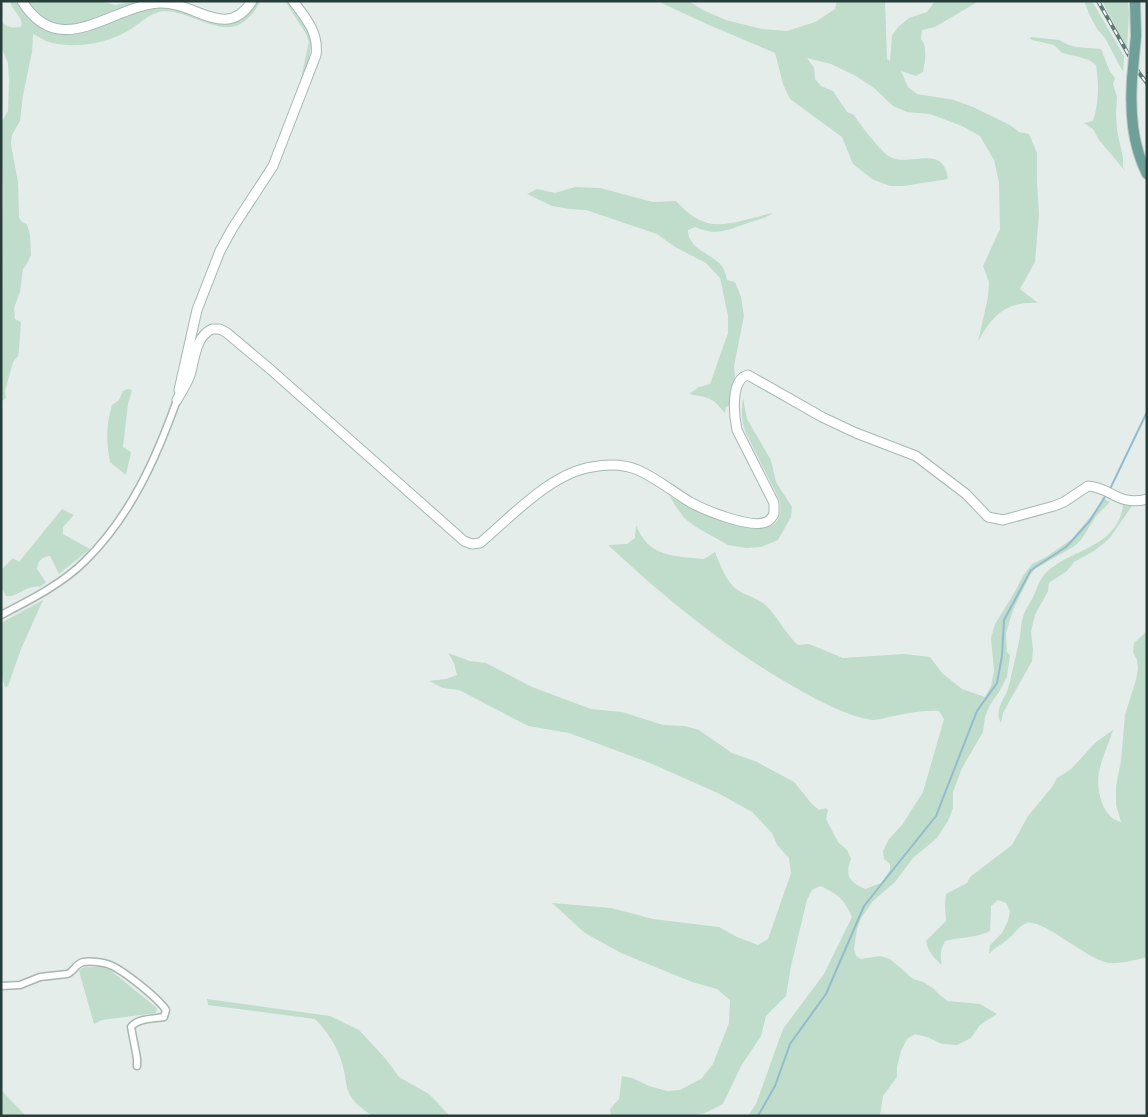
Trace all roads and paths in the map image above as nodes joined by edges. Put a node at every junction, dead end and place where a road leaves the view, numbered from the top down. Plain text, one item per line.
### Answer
1 (22, 1) edge
2 (252, 1) edge
3 (294, 1) edge
4 (1135, 1) edge
5 (1147, 174) edge
6 (177, 400) junction
7 (1147, 498) edge
8 (1, 615) edge
9 (1, 986) edge
10 (137, 1066) dead end

1 - 2 street
3 - 6 street
4 - 5 main road, bridge
6 - 7 street
6 - 8 street
9 - 10 street

